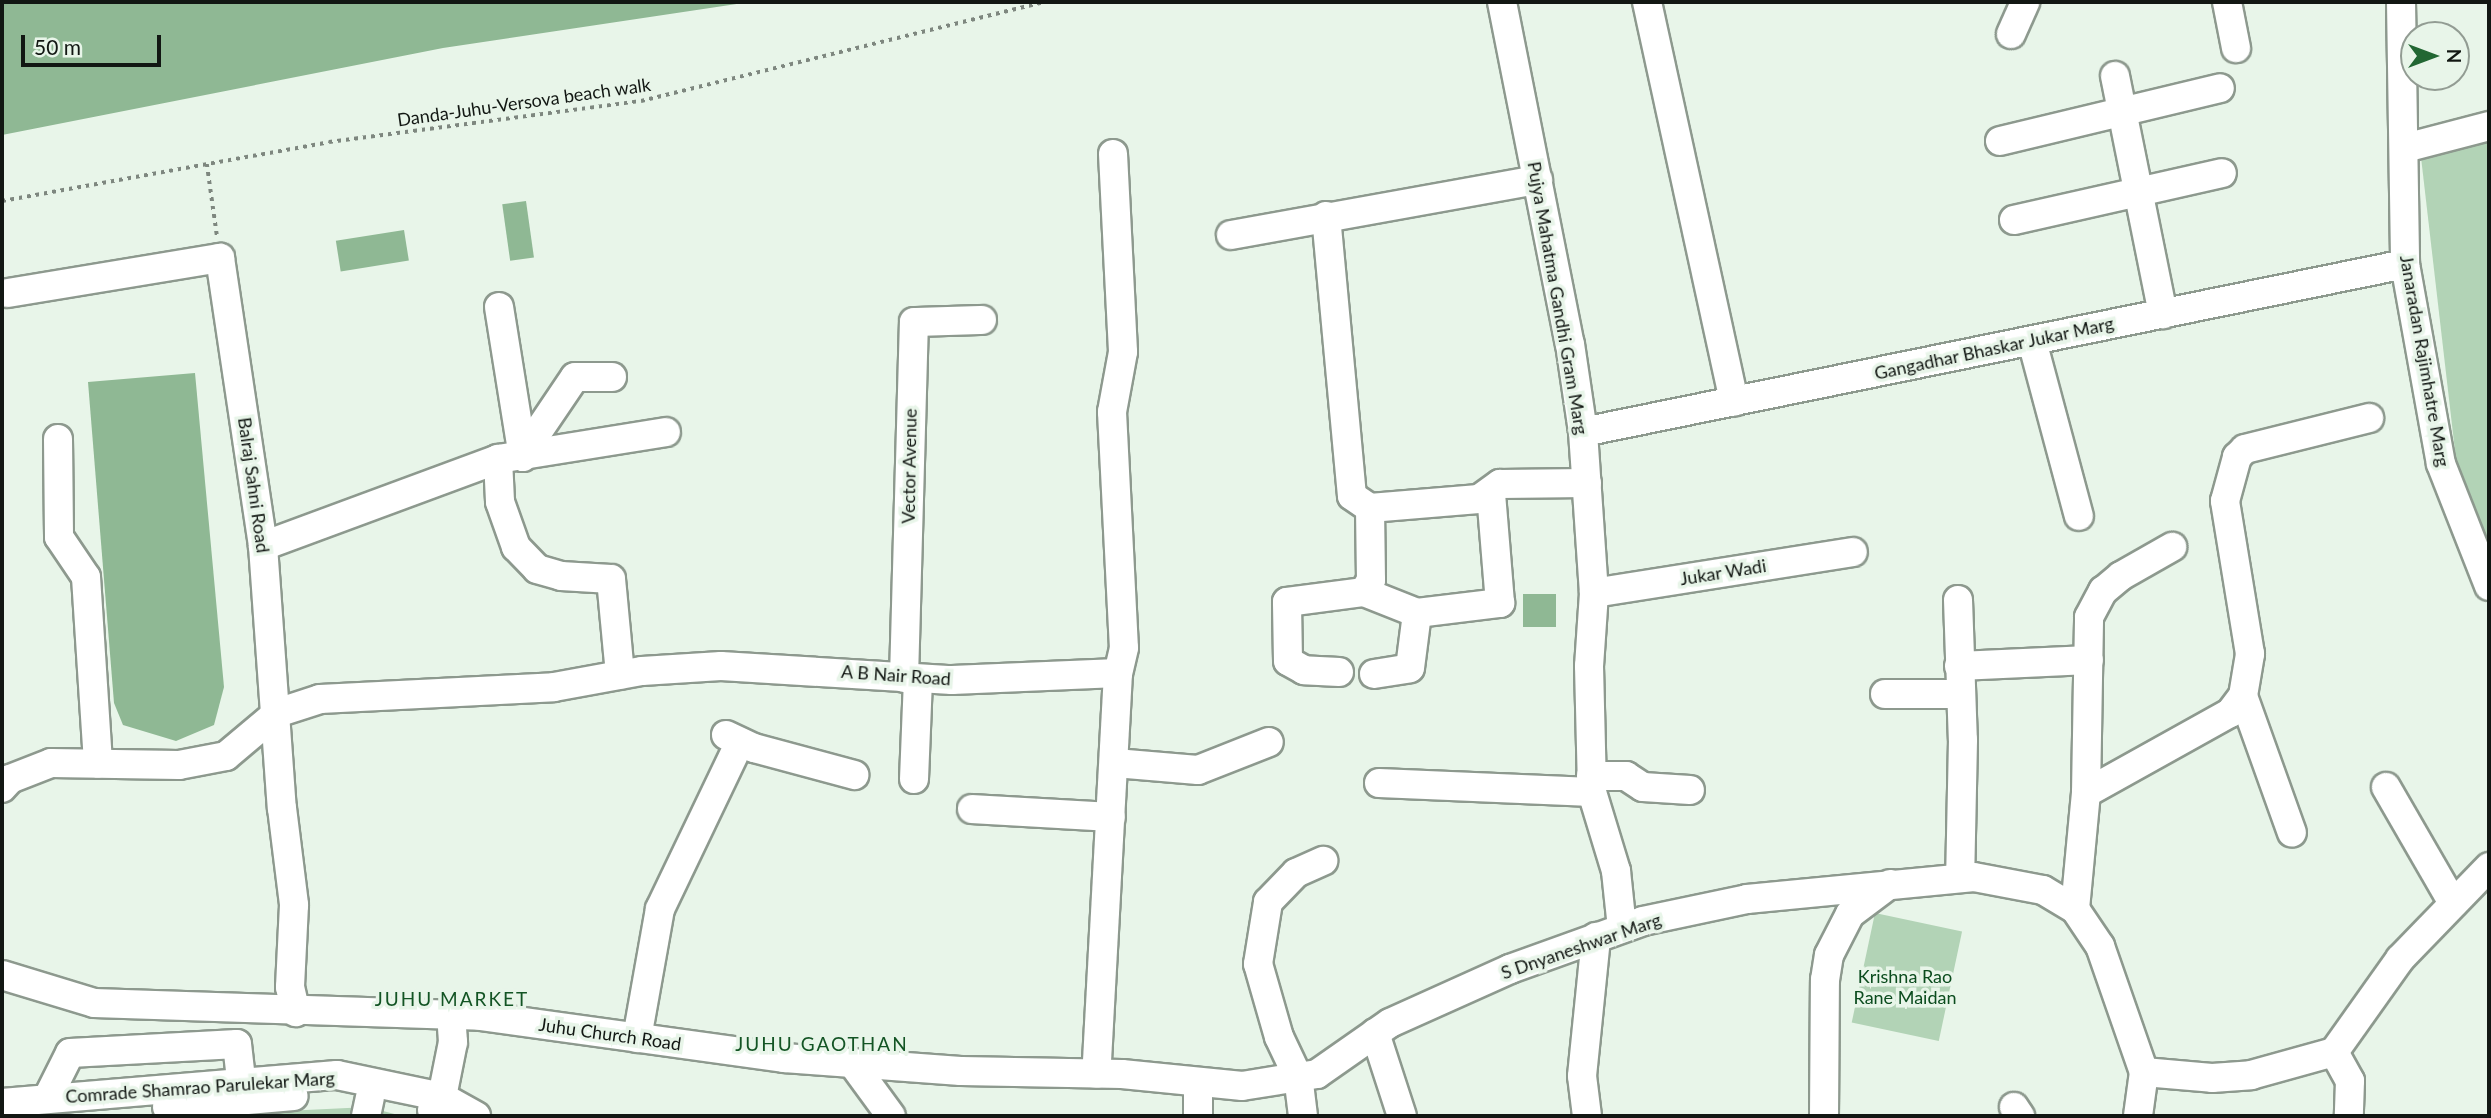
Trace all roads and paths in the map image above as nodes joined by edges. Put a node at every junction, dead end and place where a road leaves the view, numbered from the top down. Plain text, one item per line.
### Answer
1 (1044, 2) edge
2 (1502, 2) edge
3 (1647, 2) edge
4 (2025, 2) edge
5 (2227, 2) edge
6 (2401, 2) edge
7 (2011, 34) dead end
8 (2236, 48) dead end
9 (2115, 76) dead end
10 (2220, 88) dead end
11 (2125, 108) junction
12 (2489, 126) edge
13 (2000, 141) dead end
14 (2404, 148) junction
15 (1112, 154) dead end
16 (207, 164) junction
17 (2222, 173) dead end
18 (1538, 180) junction
19 (2141, 190) junction
20 (2, 201) edge
21 (1326, 216) junction
22 (2014, 219) dead end
23 (1231, 235) dead end
24 (220, 258) junction
25 (2404, 264) junction
26 (8, 293) dead end
27 (499, 307) dead end
28 (2163, 314) junction
29 (982, 320) dead end
30 (2032, 341) junction
31 (612, 377) dead end
32 (1734, 401) junction
33 (2369, 418) dead end
34 (666, 432) dead end
35 (1583, 432) junction
36 (58, 439) dead end
37 (514, 452) junction
38 (1587, 483) junction
39 (1491, 493) junction
40 (1370, 508) junction
41 (2079, 516) dead end
42 (263, 546) junction
43 (2172, 547) dead end
44 (1853, 552) dead end
45 (2489, 586) edge
46 (1364, 592) junction
47 (1594, 593) junction
48 (1958, 600) dead end
49 (1417, 613) junction
50 (2089, 660) junction
51 (1339, 672) dead end
52 (1118, 673) junction
53 (1374, 674) dead end
54 (620, 675) junction
55 (911, 678) junction
56 (1959, 680) junction
57 (1885, 694) dead end
58 (2243, 696) junction
59 (277, 713) junction
60 (1269, 742) dead end
61 (1115, 763) junction
62 (98, 764) junction
63 (854, 775) dead end
64 (914, 779) dead end
65 (1379, 783) dead end
66 (1591, 784) junction
67 (2, 788) edge
68 (2386, 788) dead end
69 (1690, 790) dead end
70 (2086, 793) junction
71 (971, 809) dead end
72 (1111, 817) junction
73 (2292, 833) dead end
74 (1323, 861) dead end
75 (2489, 867) edge
76 (1960, 878) junction
77 (1890, 884) junction
78 (2453, 903) junction
79 (2075, 909) junction
80 (1609, 933) junction
81 (2, 975) edge
82 (296, 1012) junction
83 (451, 1016) junction
84 (1375, 1033) junction
85 (637, 1038) junction
86 (2334, 1052) junction
87 (853, 1064) junction
88 (2144, 1072) junction
89 (1096, 1073) junction
90 (1298, 1077) junction
91 (1198, 1082) junction
92 (244, 1091) junction
93 (2, 1103) edge
94 (368, 1107) edge
95 (55, 1108) edge
96 (436, 1109) edge
97 (164, 1112) edge
98 (476, 1116) edge
99 (891, 1116) edge
100 (1198, 1116) edge
101 (1303, 1116) edge
102 (1402, 1116) edge
103 (1587, 1116) edge
104 (1824, 1116) edge
105 (2138, 1116) edge
106 (2349, 1116) edge

1 - 16 path, Danda-Juhu-Versova beach walk
2 - 18 street, Pujya Mahatma Gandhi Gram Marg
3 - 32 street
4 - 7 street
5 - 8 street
6 - 14 street, Janaradan Rajimhatre Marg
9 - 11 street
10 - 11 street
11 - 13 street
11 - 19 street
12 - 14 street
14 - 25 street, Janaradan Rajimhatre Marg
15 - 52 street
16 - 20 path, Danda-Juhu-Versova beach walk
16 - 24 path
17 - 19 street
18 - 21 street
18 - 35 street, Pujya Mahatma Gandhi Gram Marg
19 - 22 street
19 - 28 street
21 - 23 street
21 - 40 street
24 - 26 street
24 - 42 street, Balraj Sahni Road
25 - 28 street, Gangadhar Bhaskar Jukar Marg
25 - 45 street, Janaradan Rajimhatre Marg
27 - 37 street
28 - 30 street, Gangadhar Bhaskar Jukar Marg
29 - 55 street, Vector Avenue
30 - 32 street, Gangadhar Bhaskar Jukar Marg
30 - 41 street
31 - 37 street
32 - 35 street, Gangadhar Bhaskar Jukar Marg
33 - 58 street
34 - 37 street
35 - 38 street, Pujya Mahatma Gandhi Gram Marg
36 - 62 street
37 - 42 street
37 - 54 street
38 - 39 street
38 - 47 street, Pujya Mahatma Gandhi Gram Marg
39 - 40 street
39 - 49 street
40 - 46 street
42 - 59 street, Balraj Sahni Road
43 - 50 street
44 - 47 street, Jukar Wadi
46 - 49 street
46 - 51 street
47 - 66 street, Pujya Mahatma Gandhi Gram Marg
48 - 56 street
49 - 53 street
50 - 56 street
50 - 70 street
52 - 55 street, A B Nair Road
52 - 61 street
54 - 55 street, A B Nair Road
54 - 59 street, A B Nair Road
55 - 64 street
56 - 57 street
56 - 76 street
58 - 70 street
58 - 73 street
59 - 62 street
59 - 82 street, Balraj Sahni Road
60 - 61 street
61 - 72 street
62 - 67 street
63 - 85 street
65 - 66 street
66 - 69 street
66 - 80 street, Pujya Mahatma Gandhi Gram Marg
68 - 78 street
70 - 79 street
71 - 72 street
72 - 89 street
74 - 90 street
75 - 78 street
76 - 77 street, S Dnyaneshwar Marg
76 - 79 street, S Dnyaneshwar Marg
77 - 80 street, S Dnyaneshwar Marg
77 - 104 street
78 - 86 street
79 - 88 street, S Dnyaneshwar Marg
80 - 84 street, S Dnyaneshwar Marg
80 - 103 street, Pujya Mahatma Gandhi Gram Marg
81 - 82 street, Juhu Church Road
82 - 83 street, Juhu Church Road
83 - 85 street, Juhu Church Road
83 - 96 street
84 - 90 street, S Dnyaneshwar Marg
84 - 102 street
85 - 87 street, Juhu Church Road
86 - 88 street
86 - 106 street
87 - 89 street, Juhu Church Road
87 - 99 street
88 - 105 street, S Dnyaneshwar Marg
89 - 91 street, S Dnyaneshwar Marg
90 - 91 street, S Dnyaneshwar Marg
90 - 101 street
91 - 100 street
92 - 94 street, Comrade Shamrao Parulekar Marg
92 - 95 street, Comrade Shamrao Parulekar Marg
92 - 95 street
92 - 96 street, Comrade Shamrao Parulekar Marg
92 - 97 street, Comrade Shamrao Parulekar Marg
93 - 95 street, Comrade Shamrao Parulekar Marg
94 - 96 street, Comrade Shamrao Parulekar Marg
95 - 97 street, Comrade Shamrao Parulekar Marg
96 - 98 street, Comrade Shamrao Parulekar Marg

